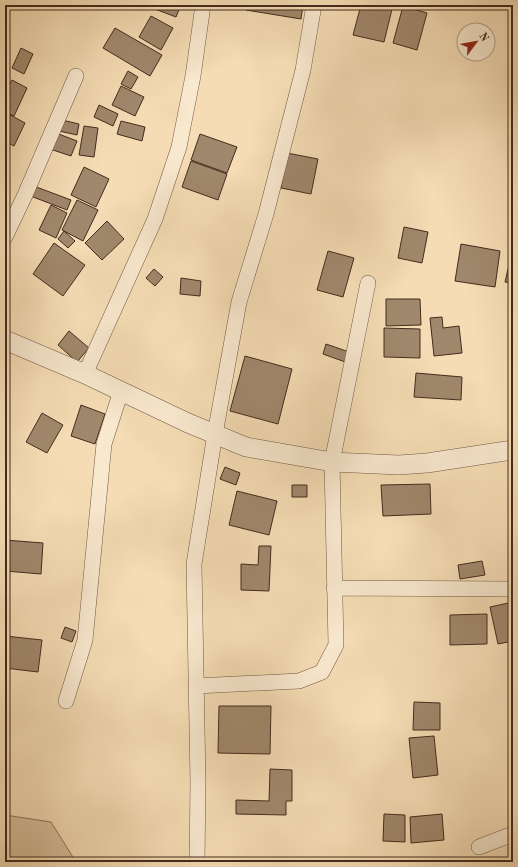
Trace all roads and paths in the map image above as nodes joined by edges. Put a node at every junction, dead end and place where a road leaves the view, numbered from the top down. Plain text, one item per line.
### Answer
1 (203, 5) edge
2 (314, 5) edge
3 (76, 76) dead end
4 (5, 237) edge
5 (368, 283) dead end
6 (5, 340) edge
7 (85, 374) junction
8 (121, 391) junction
9 (215, 434) junction
10 (513, 450) edge
11 (332, 462) junction
12 (334, 588) junction
13 (513, 589) edge
14 (196, 686) junction
15 (66, 701) dead end
16 (513, 834) edge
17 (479, 847) dead end
18 (198, 862) edge

1 - 7 street
2 - 9 street
3 - 4 street
5 - 11 street
6 - 7 street
7 - 8 street
8 - 9 street
8 - 15 street
9 - 11 street
9 - 14 street
10 - 11 street
11 - 12 street
12 - 13 street
12 - 14 street
14 - 18 street
16 - 17 street

